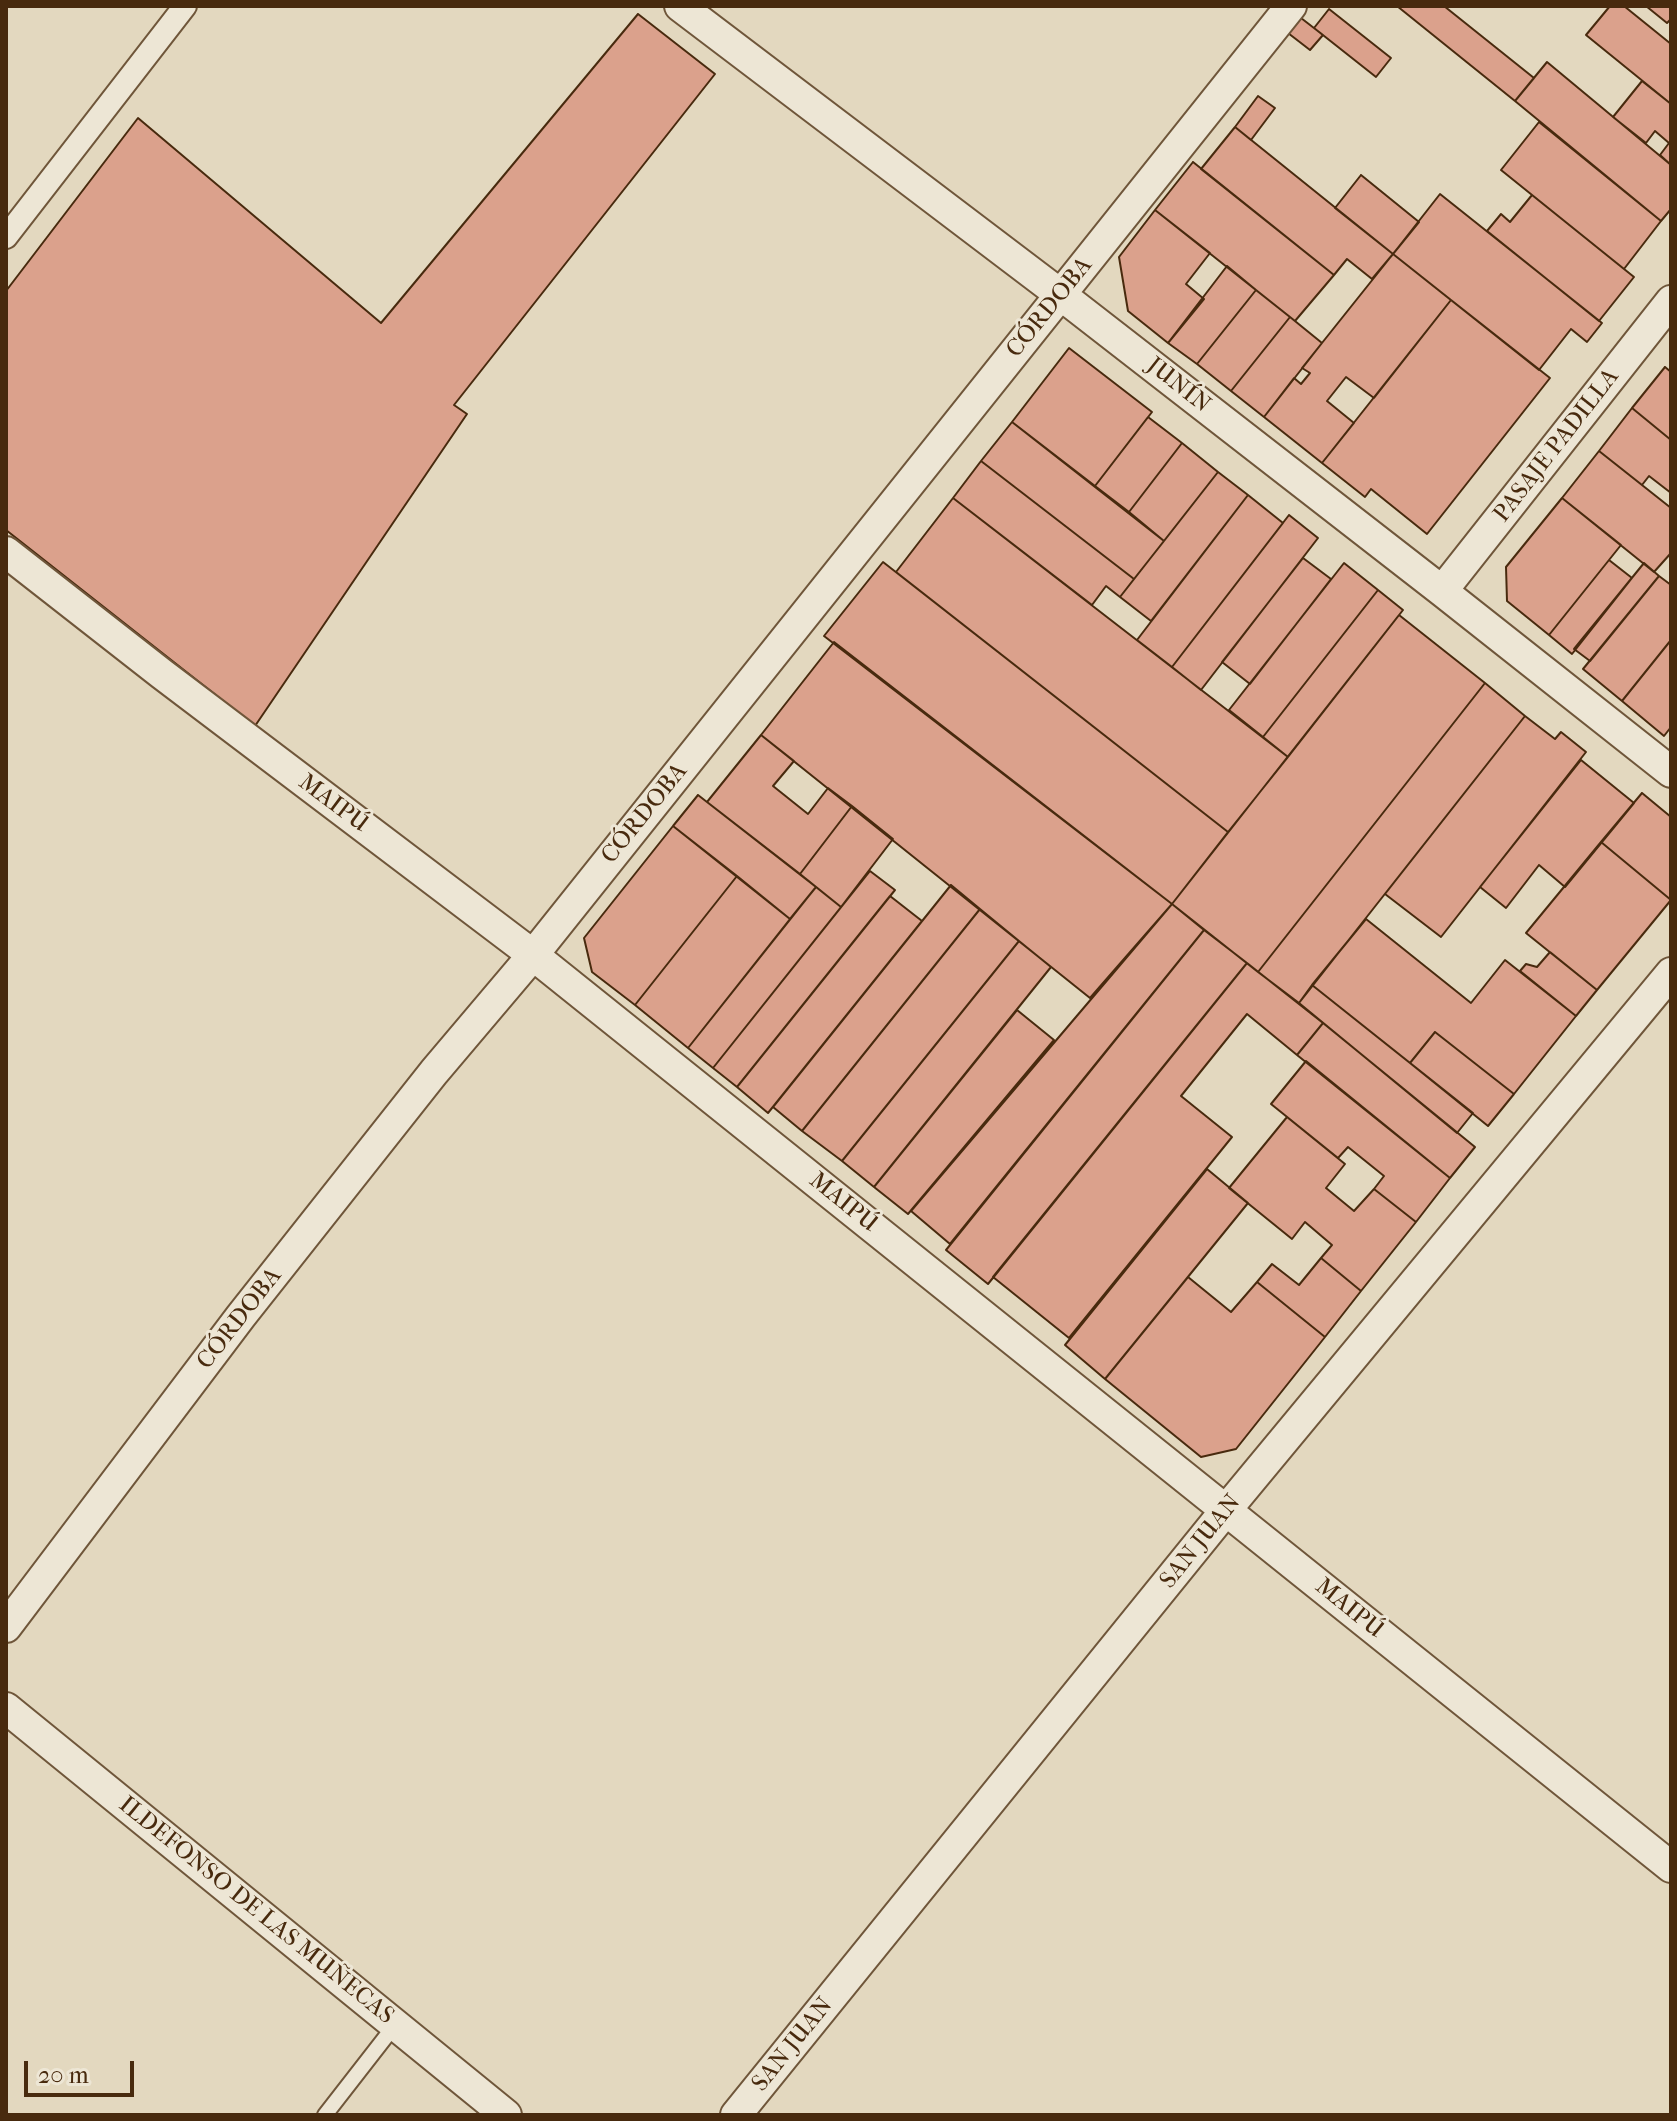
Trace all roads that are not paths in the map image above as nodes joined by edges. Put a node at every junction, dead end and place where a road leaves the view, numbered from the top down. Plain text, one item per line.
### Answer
1 (185, 6) edge
2 (680, 6) edge
3 (1291, 6) edge
4 (6, 237) edge
5 (1061, 295) junction
6 (1671, 301) edge
7 (6, 552) edge
8 (1442, 591) junction
9 (1671, 772) edge
10 (533, 955) junction
11 (1671, 973) edge
12 (1226, 1510) junction
13 (6, 1627) edge
14 (6, 1708) edge
15 (1671, 1867) edge
16 (395, 2025) junction
17 (325, 2115) edge
18 (506, 2115) edge
19 (736, 2115) edge

1 - 4 street
2 - 5 street, JUNÍN
3 - 5 street, CÓRDOBA
5 - 8 street, JUNÍN
5 - 10 street, CÓRDOBA
6 - 8 street, PASAJE PADILLA
7 - 10 street, MAIPÚ
8 - 9 street, JUNÍN
10 - 12 street, MAIPÚ
10 - 13 street, CÓRDOBA
11 - 12 street, SAN JUAN
12 - 15 street, MAIPÚ
12 - 19 street, SAN JUAN
14 - 16 street, ILDEFONSO DE LAS MUÑECAS
16 - 17 lane
16 - 18 street, ILDEFONSO DE LAS MUÑECAS

